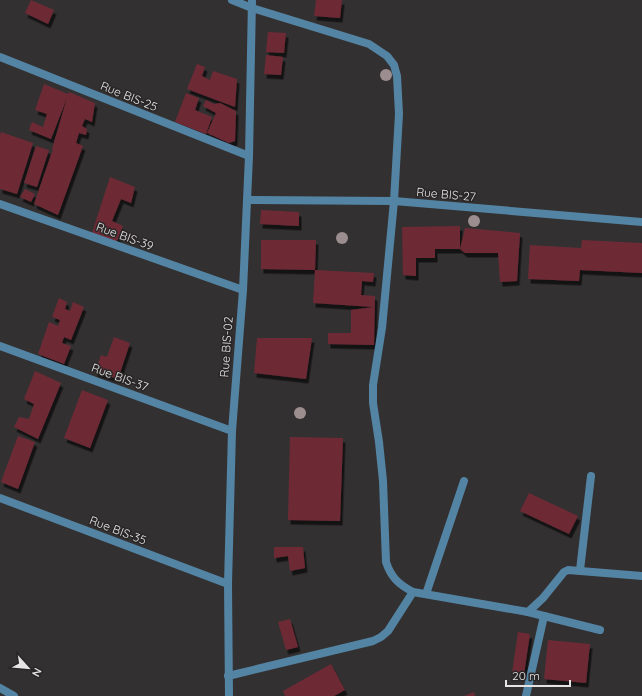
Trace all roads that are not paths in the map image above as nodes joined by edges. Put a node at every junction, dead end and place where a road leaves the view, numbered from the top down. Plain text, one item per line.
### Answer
1 (232, 0) edge
2 (252, 4) edge
3 (0, 57) edge
4 (249, 156) junction
5 (247, 200) junction
6 (394, 201) junction
7 (0, 204) edge
8 (642, 222) edge
9 (243, 290) junction
10 (0, 346) edge
11 (232, 432) junction
12 (591, 476) dead end
13 (464, 481) dead end
14 (0, 498) edge
15 (580, 570) junction
16 (642, 576) edge
17 (228, 584) junction
18 (413, 592) junction
19 (426, 594) junction
20 (528, 612) junction
21 (544, 616) junction
22 (600, 630) dead end
23 (228, 676) junction
24 (0, 688) edge
25 (14, 696) edge
26 (229, 696) edge
27 (526, 696) edge

1 - 2 street
2 - 4 street, Rue BIS-02
2 - 6 street
3 - 4 street, Rue BIS-25
4 - 5 street, Rue BIS-02
5 - 6 street, Rue BIS-27
5 - 9 street, Rue BIS-02
6 - 8 street, Rue BIS-27
6 - 18 street
7 - 9 street, Rue BIS-39
9 - 11 street, Rue BIS-02
10 - 11 street, Rue BIS-37
11 - 17 street, Rue BIS-02
12 - 15 street
13 - 19 street
14 - 17 street, Rue BIS-35
15 - 16 street
15 - 20 street
17 - 23 street, Rue BIS-02
18 - 19 street
18 - 23 street
19 - 20 street
20 - 21 street
21 - 22 street
21 - 27 street
23 - 26 street, Rue BIS-02
24 - 25 street

